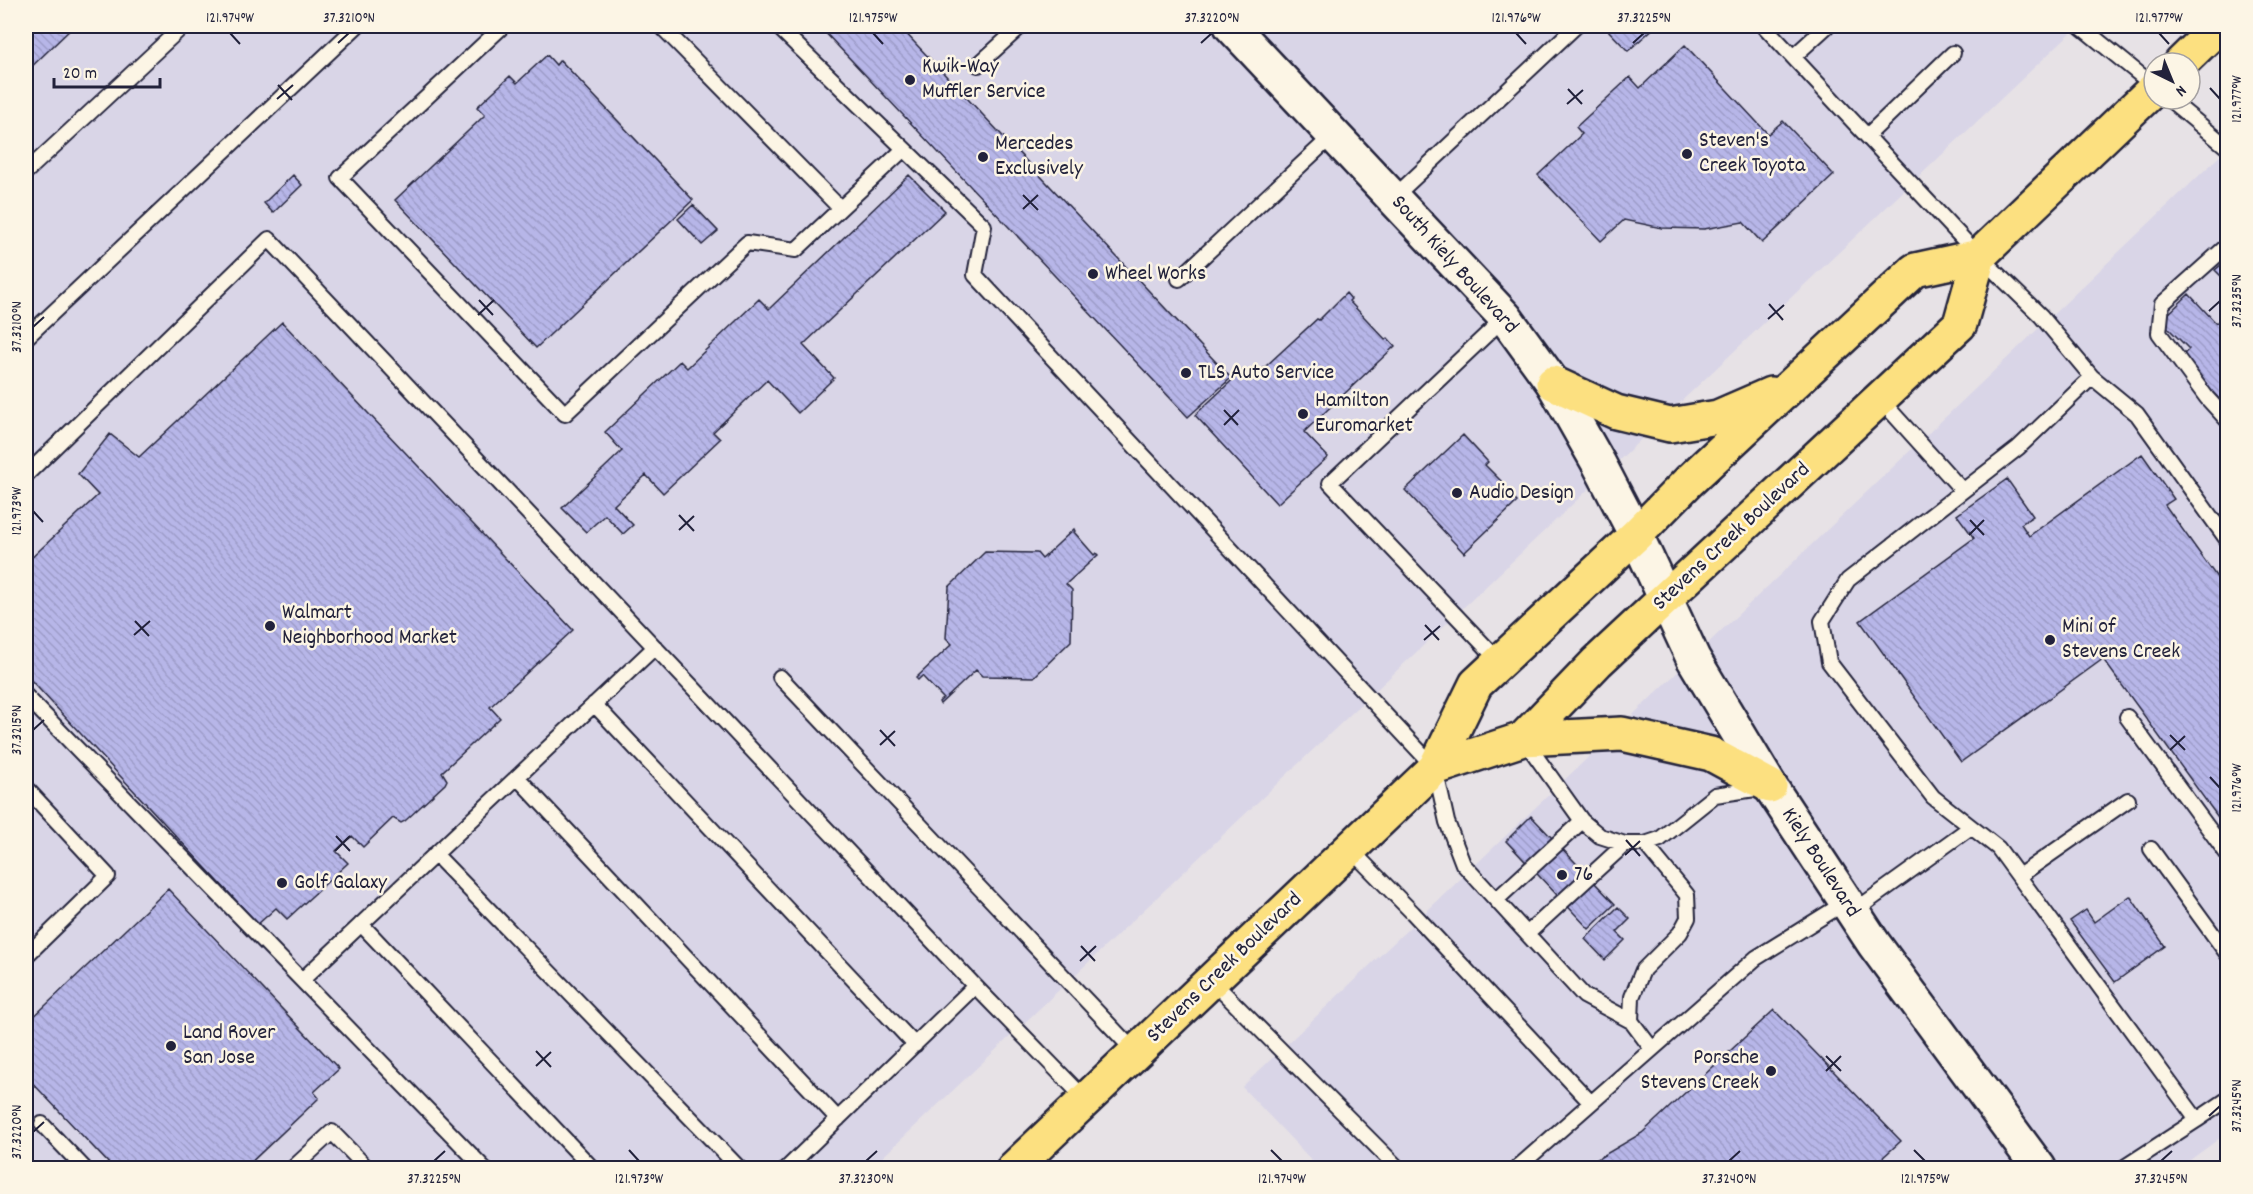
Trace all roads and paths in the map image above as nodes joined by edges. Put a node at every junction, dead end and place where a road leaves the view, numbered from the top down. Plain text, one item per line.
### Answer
1 (183, 26) edge
2 (357, 26) edge
3 (503, 26) edge
4 (661, 26) edge
5 (777, 26) edge
6 (1021, 26) edge
7 (1231, 26) edge
8 (1576, 26) edge
9 (1764, 26) edge
10 (1827, 26) edge
11 (2080, 26) edge
12 (2219, 26) edge
13 (2193, 51) edge
14 (1953, 53) dead end
15 (1793, 57) junction
16 (978, 65) dead end
17 (2142, 78) edge
18 (2142, 100) edge
19 (2183, 111) edge
20 (1334, 134) junction
21 (1867, 136) junction
22 (2228, 148) edge
23 (903, 150) junction
24 (26, 172) edge
25 (1393, 198) junction
26 (840, 208) junction
27 (2228, 245) edge
28 (1979, 256) junction
29 (1179, 279) dead end
30 (1505, 317) junction
31 (26, 338) edge
32 (2092, 377) junction
33 (1552, 383) junction
34 (1792, 385) junction
35 (1880, 399) junction
36 (2228, 421) edge
37 (26, 475) edge
38 (1962, 490) junction
39 (1636, 535) junction
40 (2228, 541) edge
41 (1666, 600) junction
42 (655, 647) junction
43 (1500, 662) junction
44 (780, 677) dead end
45 (26, 696) edge
46 (594, 704) junction
47 (2127, 717) dead end
48 (1523, 739) junction
49 (1435, 768) junction
50 (517, 777) junction
51 (1770, 786) junction
52 (26, 788) edge
53 (2128, 800) dead end
54 (1582, 821) junction
55 (1971, 827) junction
56 (1625, 844) junction
57 (1645, 844) junction
58 (1350, 849) junction
59 (2151, 849) dead end
60 (435, 854) junction
61 (2228, 855) edge
62 (2019, 876) junction
63 (1496, 900) junction
64 (1849, 907) junction
65 (361, 924) junction
66 (1527, 934) junction
67 (2228, 955) edge
68 (26, 956) edge
69 (302, 980) junction
70 (1212, 981) junction
71 (975, 986) junction
72 (1631, 1021) junction
73 (915, 1045) junction
74 (1652, 1049) junction
75 (1136, 1053) junction
76 (2228, 1099) edge
77 (1086, 1100) junction
78 (1591, 1103) junction
79 (838, 1119) junction
80 (2197, 1120) junction
81 (42, 1124) dead end
82 (84, 1168) edge
83 (293, 1168) edge
84 (367, 1168) edge
85 (484, 1168) edge
86 (592, 1168) edge
87 (739, 1168) edge
88 (787, 1168) edge
89 (1014, 1168) edge
90 (1398, 1168) edge
91 (1517, 1168) edge
92 (2039, 1168) edge
93 (2123, 1168) edge

1 - 24 lane
2 - 31 lane
3 - 26 lane
4 - 26 lane
5 - 23 lane
6 - 16 lane
7 - 20 main road, South Kiely Boulevard
8 - 25 lane
9 - 15 lane
10 - 15 lane
11 - 17 lane
12 - 13 main road
14 - 21 lane
15 - 21 lane
18 - 28 main road
19 - 22 lane
20 - 25 main road, South Kiely Boulevard
20 - 29 lane
21 - 28 lane
23 - 26 lane
23 - 49 lane
25 - 30 main road, South Kiely Boulevard
27 - 36 lane
28 - 32 lane
28 - 34 main road, Stevens Creek Boulevard
28 - 35 main road, Stevens Creek Boulevard
30 - 33 main road, South Kiely Boulevard
30 - 43 lane
32 - 38 lane
32 - 40 lane
33 - 34 main road
33 - 39 main road, South Kiely Boulevard
34 - 39 main road, Stevens Creek Boulevard
35 - 38 lane
35 - 41 main road, Stevens Creek Boulevard
37 - 42 lane
38 - 55 lane
39 - 41 main road, Kiely Boulevard
39 - 43 main road, Stevens Creek Boulevard
41 - 48 main road, Stevens Creek Boulevard
41 - 51 main road, Kiely Boulevard
42 - 46 lane
42 - 71 lane
43 - 49 main road, Stevens Creek Boulevard
44 - 75 lane
45 - 69 lane
46 - 50 lane
46 - 73 lane
47 - 61 lane
48 - 49 main road, Stevens Creek Boulevard
48 - 51 main road
48 - 54 lane
49 - 58 main road, Stevens Creek Boulevard
49 - 63 lane
50 - 60 lane
50 - 79 lane
51 - 57 lane
51 - 64 main road, Kiely Boulevard
52 - 68 lane
53 - 62 lane
54 - 56 lane
54 - 63 lane
55 - 62 lane
55 - 64 lane
56 - 57 lane
56 - 66 lane
57 - 72 lane
58 - 70 main road, Stevens Creek Boulevard
58 - 78 lane
59 - 67 lane
60 - 65 lane
60 - 87 lane
62 - 80 lane
63 - 66 lane
64 - 74 lane
64 - 92 main road, Kiely Boulevard
65 - 69 lane
65 - 86 lane
66 - 72 lane
69 - 85 lane
70 - 75 main road, Stevens Creek Boulevard
70 - 90 lane
71 - 73 lane
71 - 77 lane
72 - 74 lane
73 - 79 lane
74 - 78 lane
75 - 77 main road, Stevens Creek Boulevard
76 - 80 lane
77 - 89 main road, Stevens Creek Boulevard
78 - 91 lane
79 - 88 lane
80 - 93 lane
81 - 82 lane
83 - 84 lane

